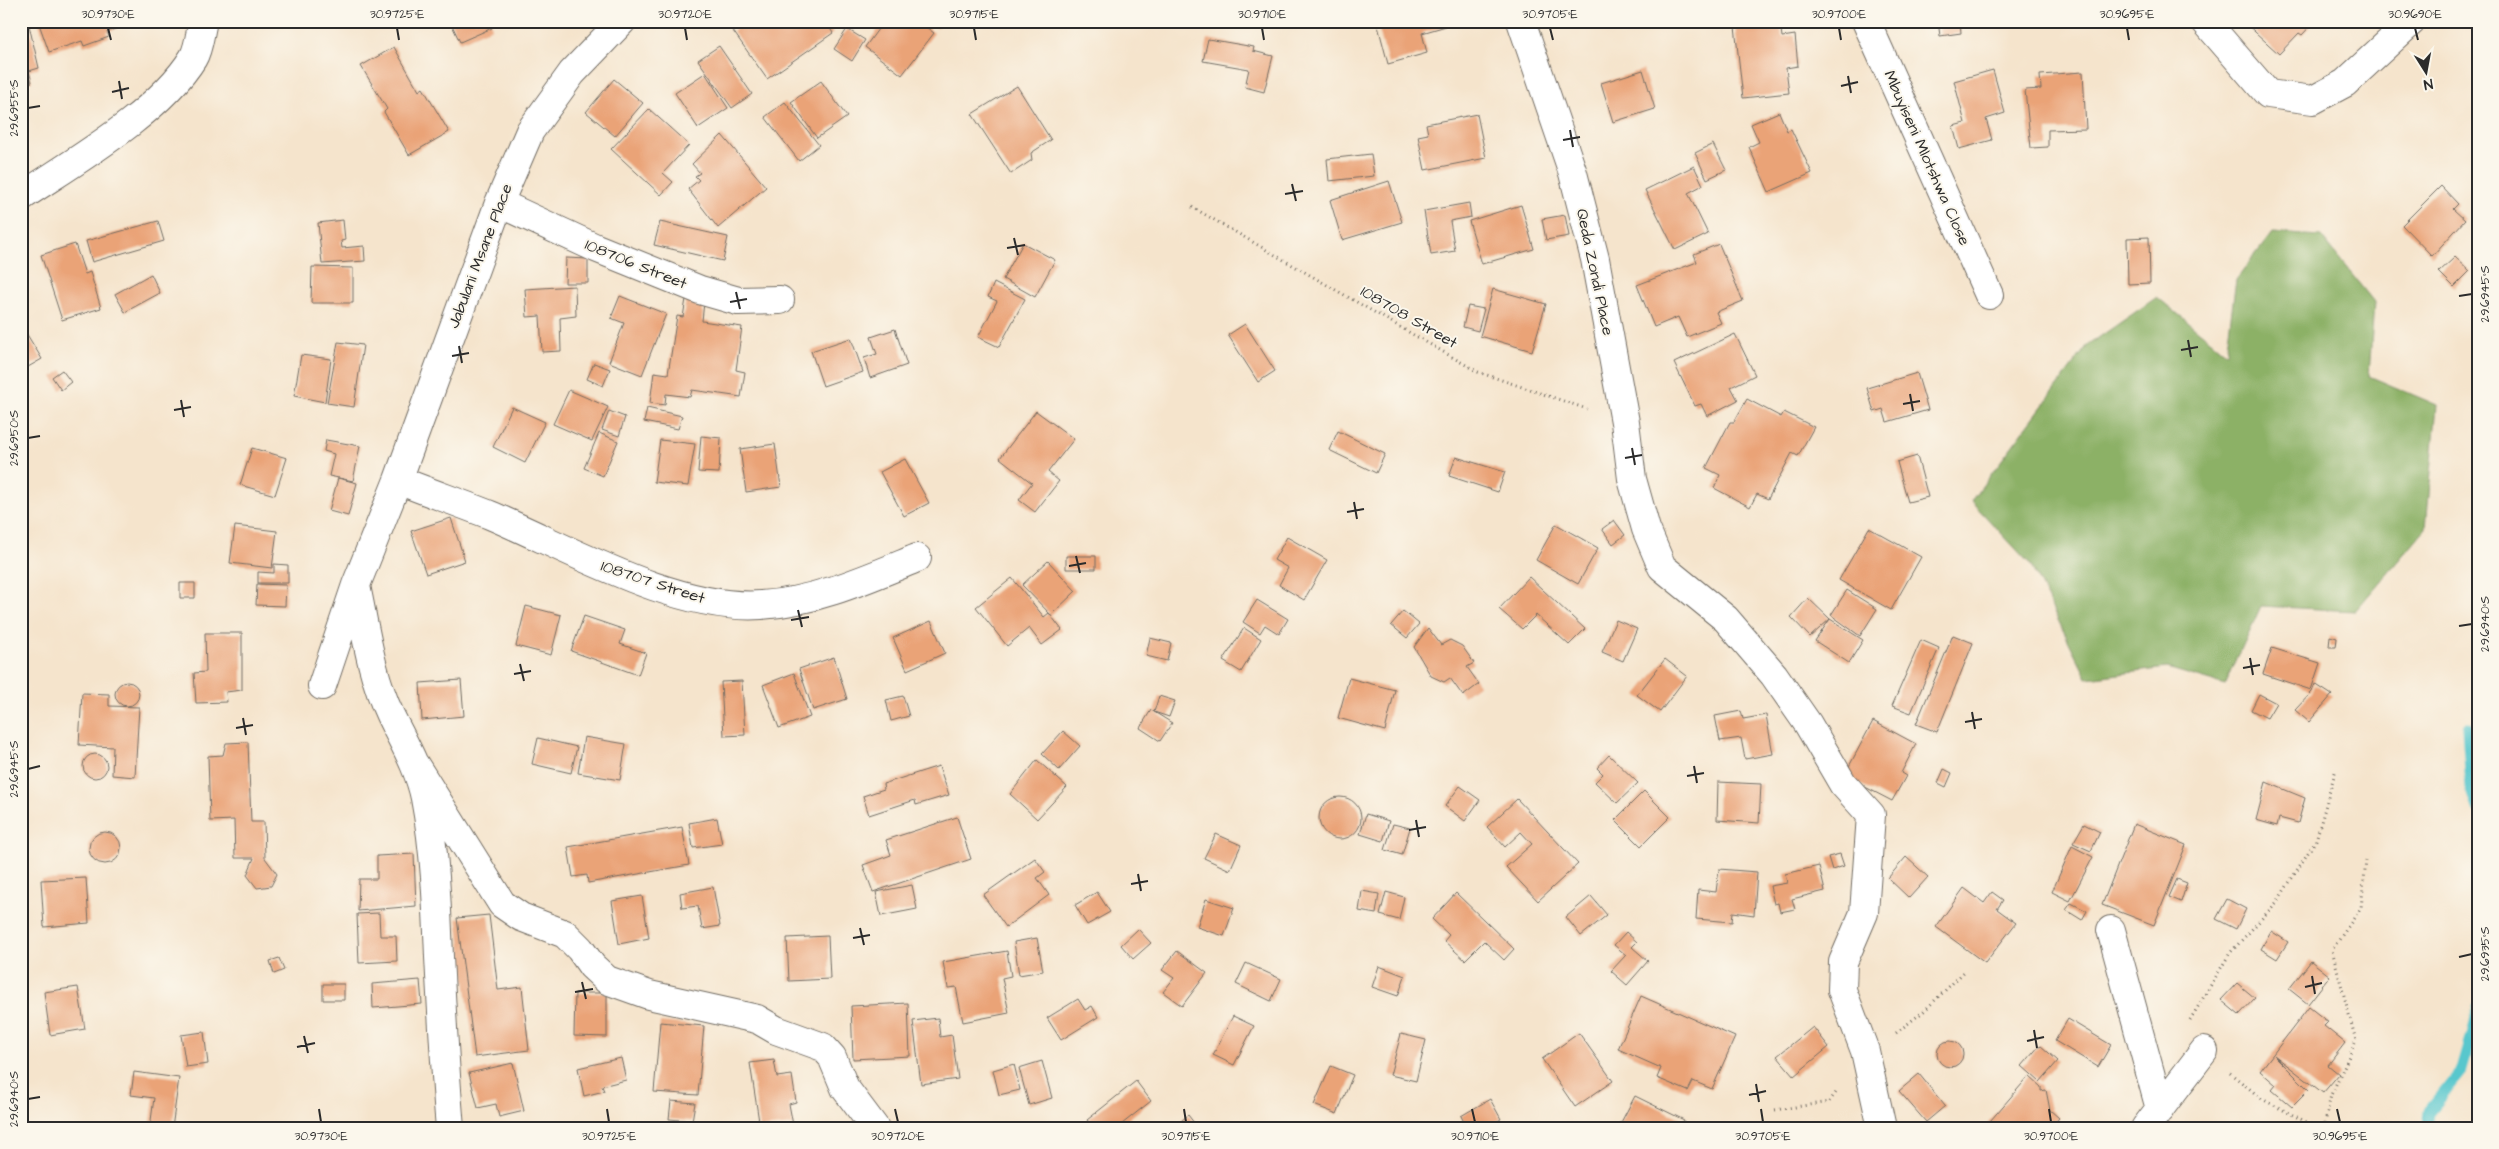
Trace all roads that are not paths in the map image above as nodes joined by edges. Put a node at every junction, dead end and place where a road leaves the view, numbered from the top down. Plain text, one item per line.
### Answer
1 (203, 21) edge
2 (622, 21) edge
3 (1521, 21) edge
4 (1866, 21) edge
5 (2205, 21) edge
6 (2412, 21) edge
7 (21, 197) edge
8 (499, 203) junction
9 (1989, 295) dead end
10 (780, 300) dead end
11 (398, 480) junction
12 (917, 558) dead end
13 (356, 584) junction
14 (322, 686) dead end
15 (415, 765) junction
16 (2111, 930) dead end
17 (2204, 1051) dead end
18 (2152, 1118) edge
19 (450, 1128) edge
20 (876, 1128) edge
21 (1882, 1128) edge

1 - 7 street
2 - 8 street, Jabulani Msane Place
3 - 21 street, Qeda Zondi Place
4 - 9 street, Mbuyiseni Mlotshwa Close
5 - 6 street
8 - 10 street, 108706 Street
8 - 11 street, Jabulani Msane Place
11 - 12 street, 108707 Street
11 - 13 street, Jabulani Msane Place
13 - 14 street, Jabulani Msane Place
13 - 15 street
15 - 19 street
15 - 20 street
16 - 18 street
17 - 18 street

